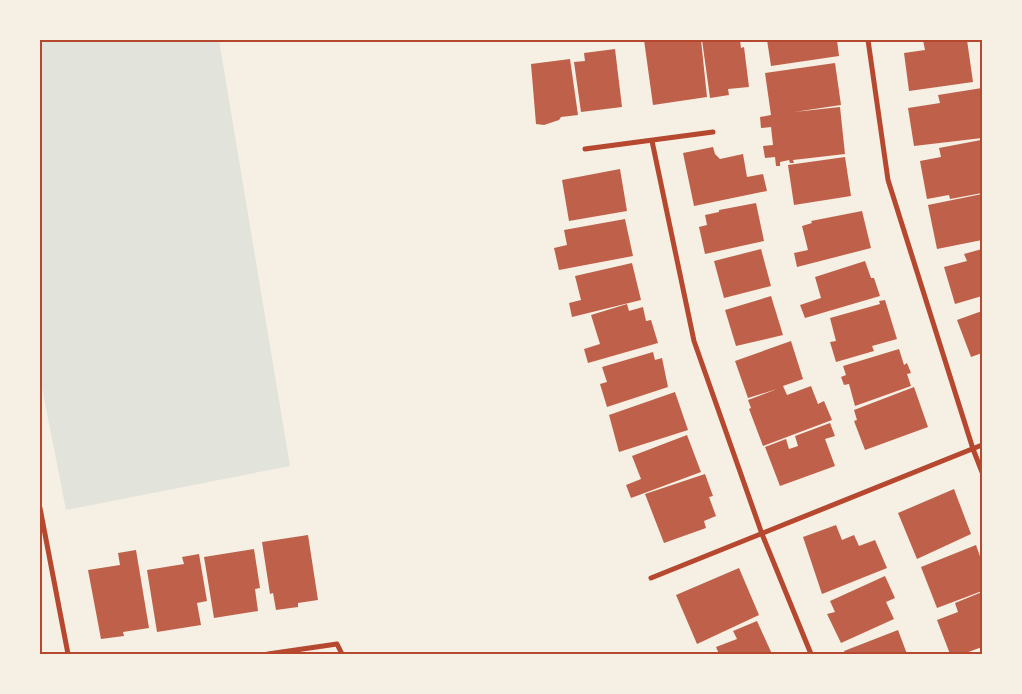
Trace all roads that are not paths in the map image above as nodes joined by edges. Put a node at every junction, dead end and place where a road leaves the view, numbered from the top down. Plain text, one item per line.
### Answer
1 (868, 40) edge
2 (713, 132) dead end
3 (652, 141) junction
4 (585, 149) dead end
5 (982, 445) edge
6 (972, 449) junction
7 (982, 472) edge
8 (40, 508) edge
9 (762, 534) junction
10 (651, 578) dead end
11 (68, 654) edge
12 (268, 654) edge
13 (342, 654) edge
14 (811, 654) edge

1 - 6 street
2 - 3 street
3 - 4 street
3 - 9 street
5 - 6 street
6 - 7 street
6 - 9 street
8 - 11 street
9 - 10 street
9 - 14 street
12 - 13 street

